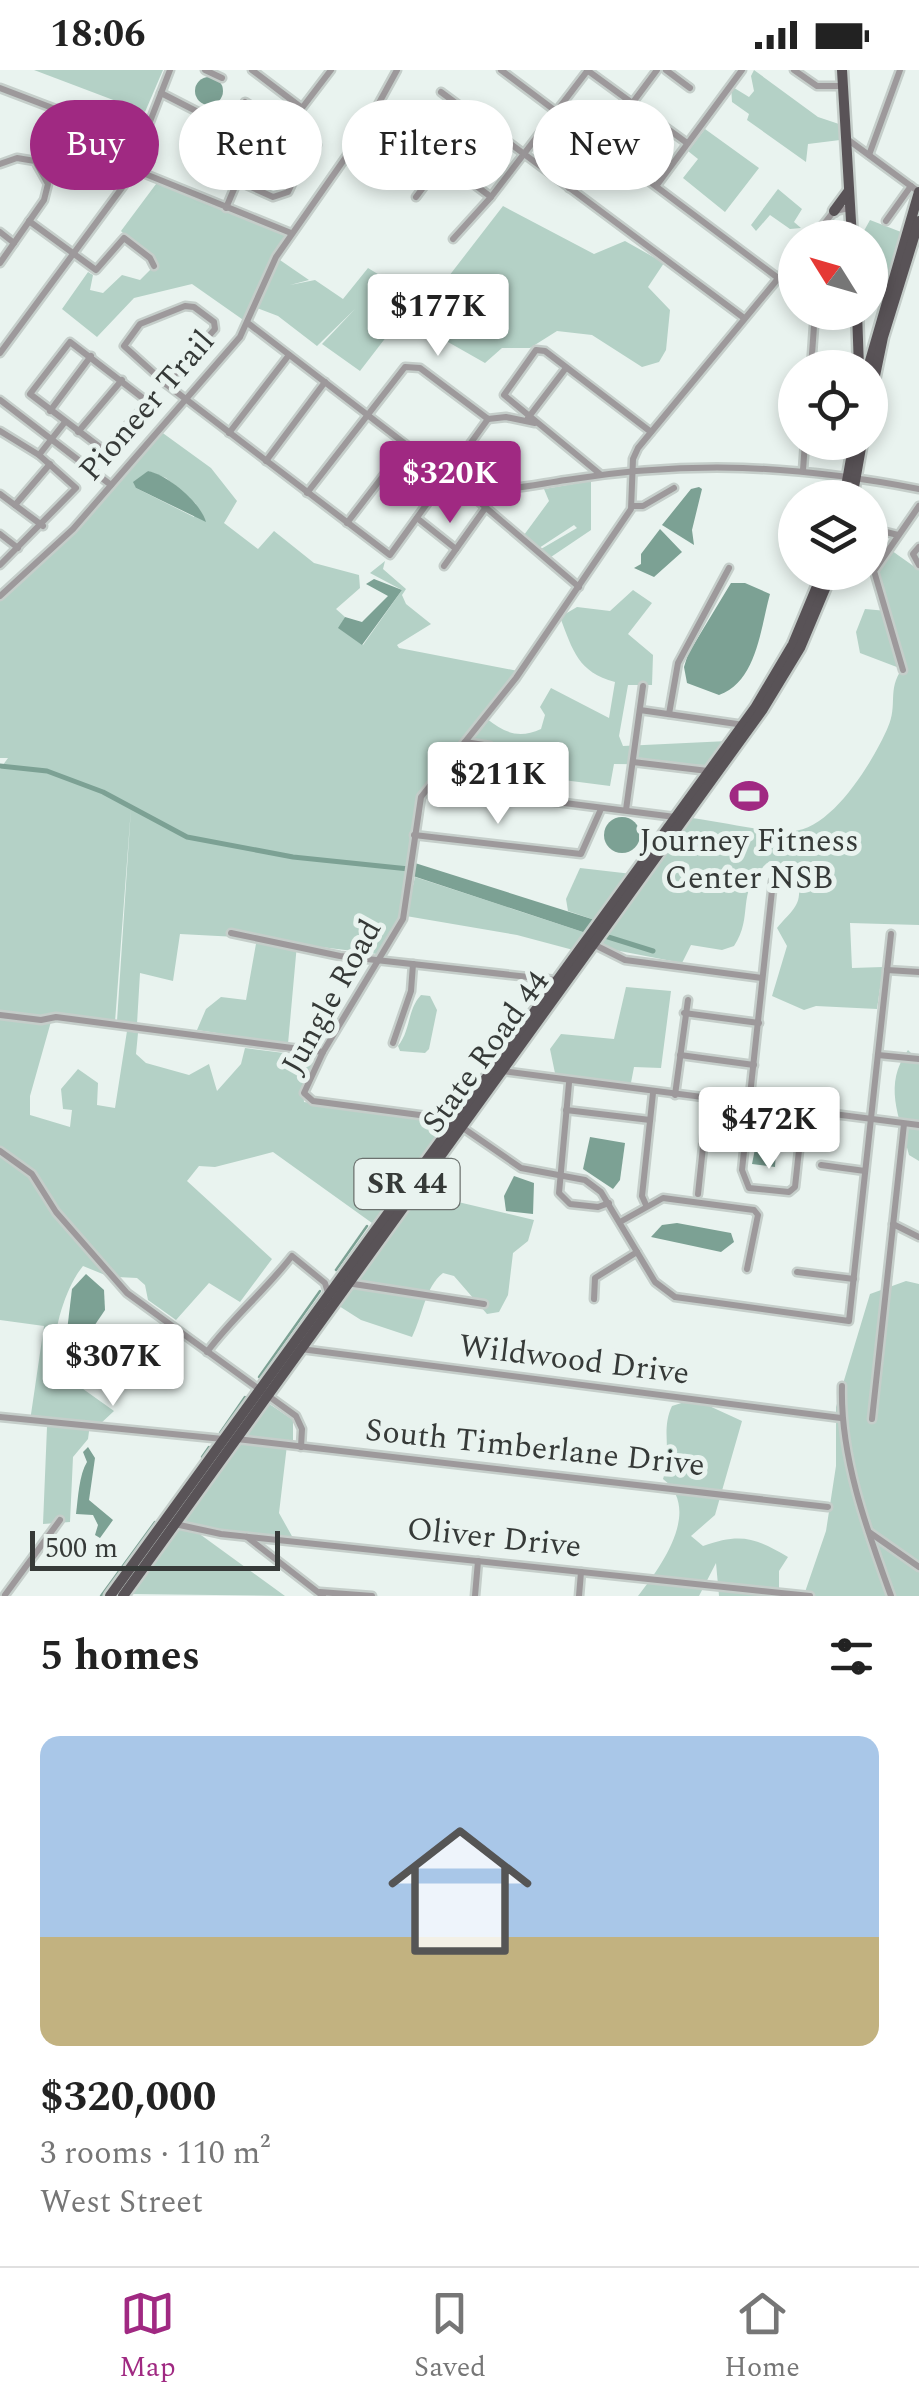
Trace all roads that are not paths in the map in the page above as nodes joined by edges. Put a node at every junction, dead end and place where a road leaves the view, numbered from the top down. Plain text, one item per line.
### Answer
1 (170, 70) edge
2 (205, 70) edge
3 (252, 70) edge
4 (398, 70) edge
5 (501, 70) edge
6 (587, 70) edge
7 (657, 70) edge
8 (666, 70) edge
9 (742, 70) edge
10 (794, 70) edge
11 (842, 70) edge
12 (900, 70) edge
13 (327, 71) edge
14 (511, 73) edge
15 (222, 78) dead end
16 (843, 86) junction
17 (0, 88) edge
18 (690, 88) dead end
19 (441, 92) dead end
20 (161, 93) junction
21 (32, 100) edge
22 (158, 100) edge
23 (381, 100) edge
24 (542, 100) edge
25 (565, 100) edge
26 (628, 100) edge
27 (634, 100) edge
28 (179, 102) edge
29 (674, 134) edge
30 (846, 138) junction
31 (533, 142) edge
32 (687, 144) junction
33 (524, 154) junction
34 (869, 155) junction
35 (342, 158) edge
36 (533, 161) edge
37 (674, 162) edge
38 (0, 164) edge
39 (159, 181) edge
40 (915, 189) edge
41 (119, 190) edge
42 (233, 190) edge
43 (262, 190) edge
44 (287, 190) edge
45 (421, 190) edge
46 (482, 190) edge
47 (572, 190) edge
48 (661, 190) edge
49 (848, 191) junction
50 (416, 197) dead end
51 (491, 197) junction
52 (226, 208) junction
53 (850, 208) junction
54 (919, 210) edge
55 (832, 213) junction
56 (827, 220) edge
57 (845, 220) edge
58 (851, 220) edge
59 (887, 220) edge
60 (919, 221) edge
61 (29, 222) junction
62 (0, 232) edge
63 (291, 233) junction
64 (453, 238) dead end
65 (14, 243) junction
66 (909, 253) junction
67 (73, 255) junction
68 (0, 263) edge
69 (154, 266) dead end
70 (778, 278) joint
71 (890, 301) junction
72 (744, 318) junction
73 (249, 324) junction
74 (874, 350) edge
75 (880, 350) edge
76 (0, 354) edge
77 (289, 355) junction
78 (92, 356) junction
79 (566, 368) junction
80 (122, 380) junction
81 (325, 382) junction
82 (166, 384) junction
83 (186, 399) junction
84 (0, 400) edge
85 (50, 410) junction
86 (366, 415) junction
87 (527, 419) junction
88 (488, 420) junction
89 (65, 422) junction
90 (0, 431) edge
91 (78, 432) junction
92 (651, 432) junction
93 (229, 433) junction
94 (52, 439) junction
95 (406, 446) junction
96 (40, 455) junction
97 (804, 460) edge
98 (853, 460) edge
99 (857, 460) edge
100 (266, 462) junction
101 (50, 464) junction
102 (633, 470) junction
103 (803, 470) junction
104 (600, 474) junction
105 (446, 476) junction
106 (852, 476) junction
107 (851, 480) edge
108 (852, 480) edge
109 (111, 484) junction
110 (468, 488) junction
111 (674, 488) dead end
112 (919, 489) edge
113 (307, 493) junction
114 (0, 494) edge
115 (15, 505) junction
116 (632, 506) junction
117 (919, 506) edge
118 (486, 507) junction
119 (417, 518) junction
120 (347, 523) junction
121 (42, 526) junction
122 (888, 532) edge
123 (0, 534) edge
124 (898, 535) junction
125 (919, 547) edge
126 (18, 548) junction
127 (456, 549) junction
128 (0, 564) edge
129 (919, 565) edge
130 (444, 566) dead end
131 (729, 568) dead end
132 (579, 587) junction
133 (819, 590) edge
134 (821, 590) edge
135 (0, 596) edge
136 (796, 646) junction
137 (903, 670) dead end
138 (644, 686) dead end
139 (640, 710) junction
140 (669, 714) junction
141 (746, 727) junction
142 (465, 742) junction
143 (490, 746) dead end
144 (633, 762) junction
145 (709, 771) junction
146 (429, 786) junction
147 (601, 809) junction
148 (626, 810) junction
149 (677, 822) junction
150 (414, 835) junction
151 (773, 882) dead end
152 (231, 933) dead end
153 (891, 934) dead end
154 (591, 943) junction
155 (382, 960) junction
156 (413, 964) junction
157 (887, 970) junction
158 (919, 972) edge
159 (762, 978) junction
160 (562, 984) junction
161 (688, 1000) dead end
162 (684, 1014) junction
163 (0, 1015) edge
164 (759, 1023) junction
165 (393, 1043) dead end
166 (322, 1052) junction
167 (878, 1054) junction
168 (680, 1056) junction
169 (919, 1059) edge
170 (754, 1064) junction
171 (500, 1069) junction
172 (569, 1082) junction
173 (653, 1093) junction
174 (675, 1096) junction
175 (708, 1100) junction
176 (749, 1105) junction
177 (566, 1110) junction
178 (803, 1113) junction
179 (650, 1120) junction
180 (870, 1121) junction
181 (459, 1124) junction
182 (904, 1124) junction
183 (919, 1125) edge
184 (0, 1151) edge
185 (821, 1165) dead end
186 (865, 1171) junction
187 (560, 1176) junction
188 (698, 1194) dead end
189 (609, 1204) junction
190 (646, 1205) junction
191 (380, 1220) junction
192 (620, 1222) junction
193 (893, 1224) junction
194 (919, 1237) edge
195 (637, 1252) junction
196 (748, 1268) dead end
197 (797, 1272) dead end
198 (854, 1279) junction
199 (347, 1283) junction
200 (330, 1289) junction
201 (594, 1298) dead end
202 (484, 1304) dead end
203 (301, 1347) junction
204 (207, 1352) junction
205 (842, 1386) dead end
206 (262, 1393) junction
207 (0, 1416) edge
208 (841, 1418) junction
209 (872, 1419) dead end
210 (229, 1439) junction
211 (301, 1447) junction
212 (828, 1506) dead end
213 (60, 1520) dead end
214 (170, 1522) junction
215 (868, 1531) junction
216 (246, 1536) junction
217 (478, 1561) junction
218 (919, 1567) edge
219 (582, 1572) junction
220 (4, 1594) edge
221 (321, 1594) edge
222 (110, 1596) edge
223 (122, 1596) edge
224 (372, 1596) edge
225 (474, 1596) edge
226 (578, 1596) edge
227 (810, 1596) edge
228 (891, 1596) edge

1 - 20 street
2 - 15 street
3 - 13 street
4 - 23 street
5 - 14 street
6 - 25 street
6 - 26 street
7 - 27 street
8 - 18 street
9 - 32 street
10 - 16 street
11 - 16 main road
12 - 34 street
14 - 24 street
16 - 30 main road
17 - 21 street
19 - 33 street
20 - 22 street
20 - 28 street
29 - 32 street
30 - 34 street
30 - 49 main road
31 - 33 street
32 - 37 street
33 - 36 street
33 - 51 street
34 - 40 street
35 - 63 street
38 - 61 street
39 - 52 street
40 - 59 street
40 - 71 main road
41 - 67 street
42 - 52 street
43 - 44 street
45 - 50 street
46 - 51 street
47 - 72 street
48 - 70 street
49 - 53 main road
49 - 55 main road
51 - 64 street
52 - 63 street
53 - 55 street
53 - 58 main road
54 - 66 main road
55 - 56 street
55 - 57 main road
60 - 66 main road
61 - 65 street
61 - 67 street
62 - 65 street
63 - 73 street
65 - 68 street
66 - 71 main road
67 - 69 street
67 - 76 street
70 - 72 street
71 - 74 main road
71 - 75 main road
72 - 92 street
73 - 77 street, Pioneer Trail
73 - 83 street, Pioneer Trail
77 - 81 street, Pioneer Trail
77 - 93 street
78 - 80 street
78 - 85 street
78 - 85 street
79 - 87 street
79 - 87 street
79 - 92 street
80 - 91 street
80 - 91 street
81 - 86 street, Pioneer Trail
81 - 100 street
82 - 82 street
82 - 83 street
83 - 93 street
83 - 109 street, Pioneer Trail
84 - 94 street
85 - 89 street
86 - 88 street
86 - 95 street, Pioneer Trail
86 - 113 street
87 - 88 street
87 - 104 street
88 - 105 street
89 - 91 street
89 - 94 street
90 - 96 street
92 - 102 street
93 - 100 street
94 - 96 street
94 - 109 street
95 - 105 street, Pioneer Trail
95 - 120 street
96 - 101 street
97 - 103 street
98 - 106 main road
99 - 106 main road
100 - 113 street
101 - 115 street
101 - 121 street
102 - 103 street, Pioneer Trail
102 - 104 street, Pioneer Trail
102 - 116 street
103 - 106 street, Pioneer Trail
104 - 110 street, Pioneer Trail
105 - 110 street, Pioneer Trail
105 - 119 street
106 - 107 main road
106 - 108 main road
106 - 112 street, Pioneer Trail
109 - 135 street, Pioneer Trail
110 - 118 street
111 - 116 street
113 - 120 street
114 - 115 street
115 - 121 street
116 - 132 street, Jungle Road
117 - 124 street
118 - 127 street
118 - 132 street
119 - 120 street
119 - 127 street
121 - 126 street
122 - 124 street
123 - 126 street
124 - 137 street
125 - 129 street
126 - 128 street
127 - 130 street
131 - 140 street
132 - 142 street, Jungle Road
133 - 136 main road, State Road 44 / SR 44
134 - 136 main road, State Road 44 / SR 44
136 - 141 main road, State Road 44 / SR 44
138 - 139 street
139 - 140 street
139 - 144 street
140 - 141 street
141 - 145 main road, State Road 44 / SR 44
141 - 149 main road, State Road 44 / SR 44
142 - 143 street
142 - 146 street, Jungle Road
144 - 145 street
144 - 148 street
145 - 149 main road, State Road 44 / SR 44
146 - 147 street
146 - 150 street, Jungle Road
147 - 148 street
147 - 150 street
148 - 149 street
149 - 154 main road, State Road 44 / SR 44
150 - 155 street, Jungle Road
151 - 159 street
152 - 155 street
153 - 157 street
154 - 159 street
154 - 160 main road, State Road 44 / SR 44
155 - 156 street
155 - 166 street, Jungle Road
156 - 160 street
156 - 165 street
157 - 158 street
157 - 167 street
159 - 164 street
160 - 171 main road, State Road 44 / SR 44
161 - 162 street
162 - 164 street
162 - 168 street
163 - 166 street
164 - 170 street
166 - 181 street, Jungle Road
167 - 169 street
167 - 180 street
168 - 170 street
168 - 174 street
170 - 176 street
171 - 172 street
171 - 181 main road, State Road 44 / SR 44
172 - 173 street
172 - 177 street
173 - 174 street
173 - 179 street
174 - 175 street
175 - 176 street
175 - 188 street
176 - 178 street
176 - 178 street
177 - 179 street
177 - 187 street
178 - 180 street
179 - 190 street
180 - 182 street
180 - 186 street
181 - 187 street
181 - 191 main road, State Road 44 / SR 44
181 - 199 main road, State Road 44 / SR 44
182 - 183 street
182 - 193 street
184 - 204 street
185 - 186 street
186 - 198 street
187 - 189 street
187 - 189 street
189 - 192 street
190 - 192 street
190 - 196 street
191 - 199 street
191 - 200 main road, State Road 44 / SR 44
192 - 195 street
193 - 194 street
193 - 209 street
195 - 198 street
195 - 201 street
197 - 198 street
199 - 202 street
199 - 203 main road, State Road 44 / SR 44
200 - 203 main road
200 - 204 street
200 - 206 main road, State Road 44 / SR 44
203 - 206 main road, State Road 44 / SR 44
203 - 208 street, Wildwood Drive
204 - 206 street
205 - 208 street
206 - 210 main road, State Road 44 / SR 44
206 - 211 street
207 - 210 street, South Timberlane Drive
208 - 215 street
210 - 211 street, South Timberlane Drive
210 - 214 main road, State Road 44 / SR 44
210 - 214 main road, State Road 44 / SR 44
211 - 212 street, South Timberlane Drive
213 - 220 street
214 - 216 street, Oliver Drive
214 - 222 main road, State Road 44 / SR 44
214 - 223 main road, State Road 44 / SR 44
215 - 218 street
215 - 228 street
216 - 217 street, Oliver Drive
216 - 221 street
217 - 219 street, Oliver Drive
217 - 225 street
219 - 226 street
219 - 227 street, Oliver Drive
221 - 224 street

